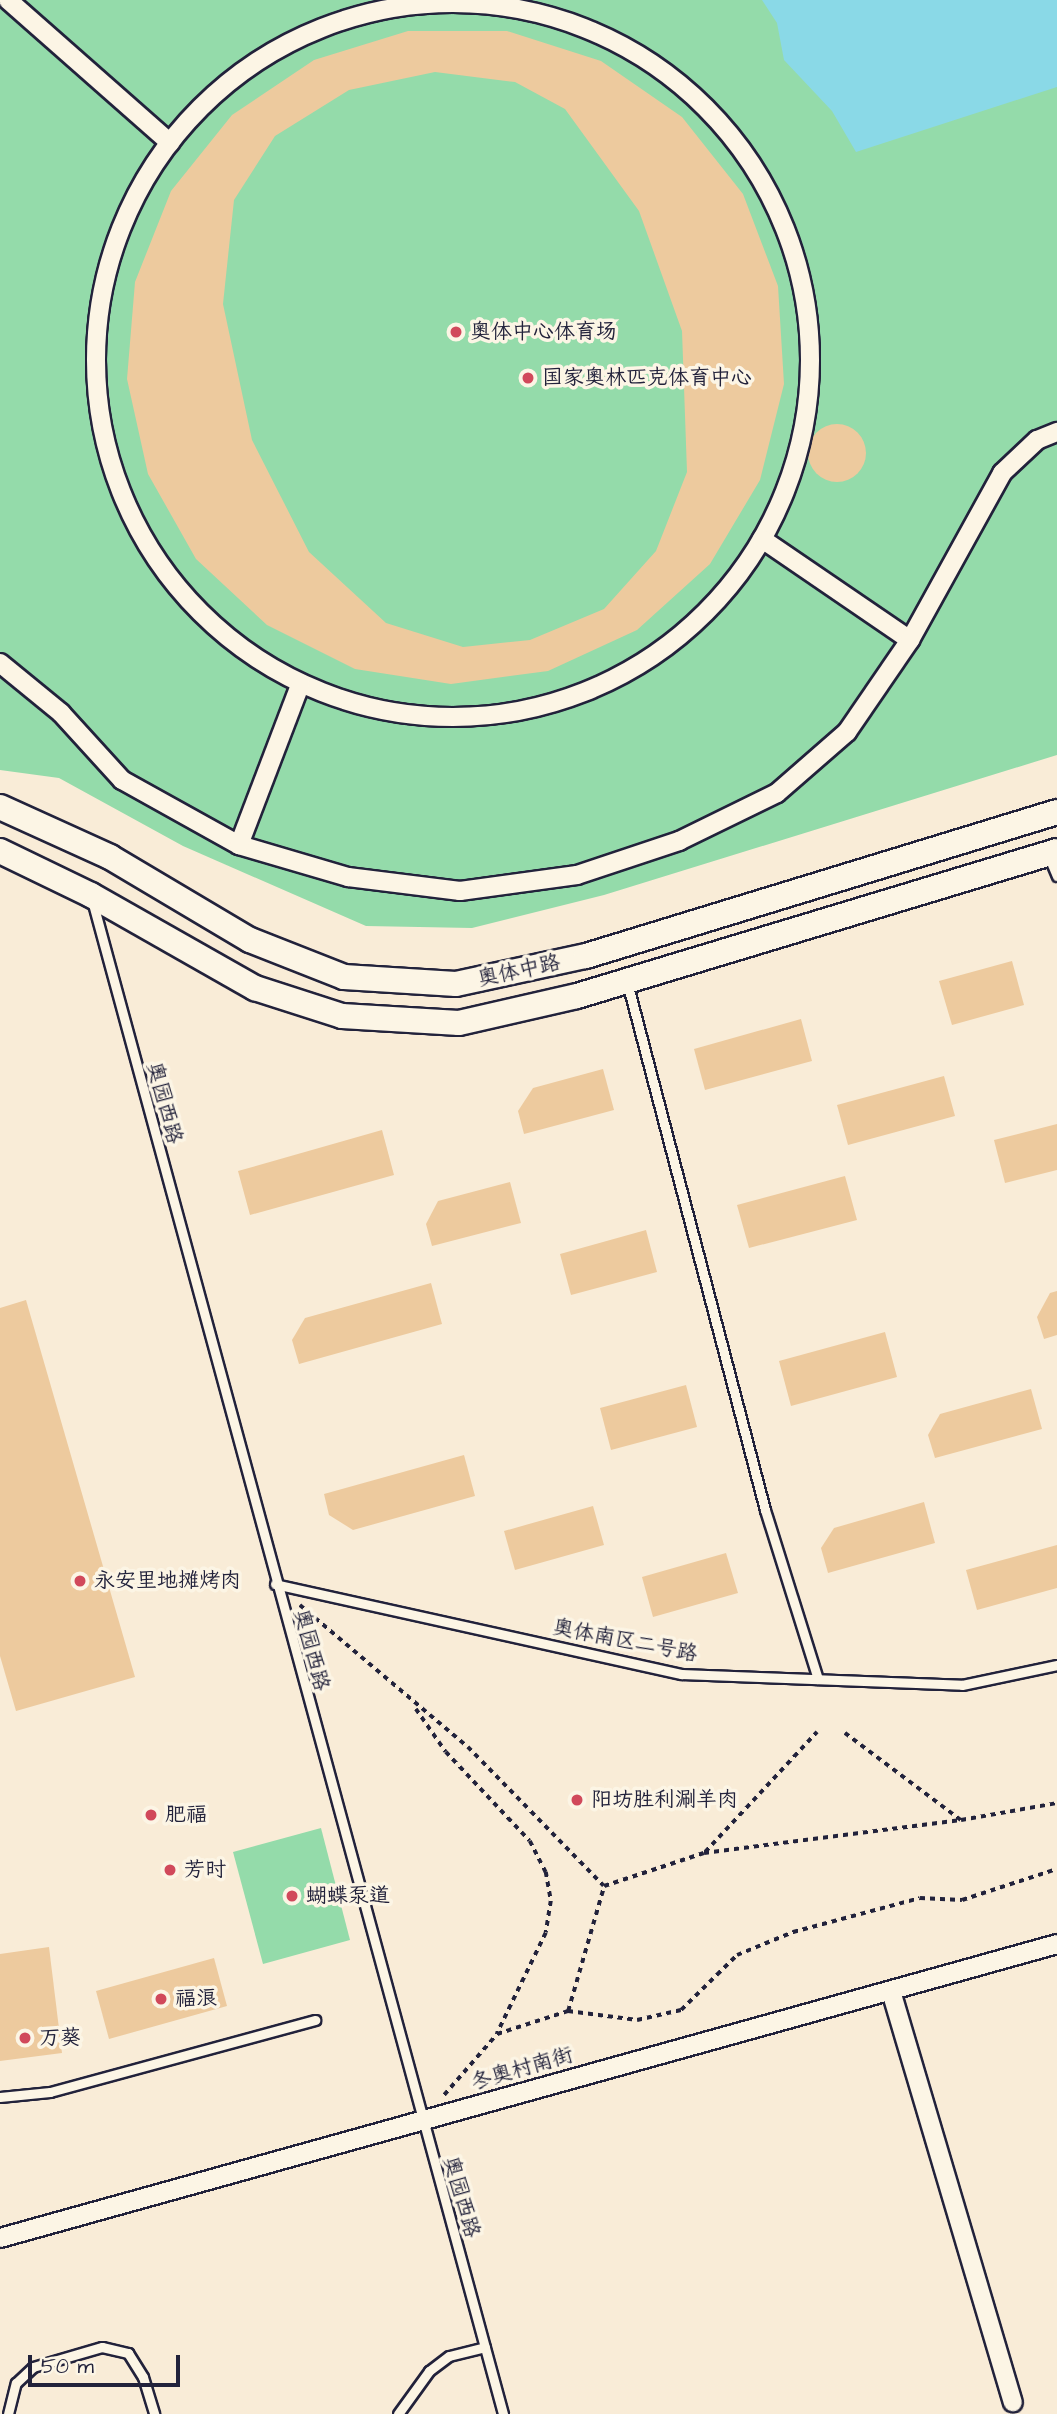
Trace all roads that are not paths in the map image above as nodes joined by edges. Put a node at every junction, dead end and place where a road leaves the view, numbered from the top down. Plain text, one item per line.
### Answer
1 (8, 0) edge
2 (170, 143) junction
3 (1057, 432) edge
4 (762, 539) junction
5 (910, 640) junction
6 (0, 663) edge
7 (301, 683) junction
8 (0, 807) edge
9 (1057, 812) edge
10 (239, 845) junction
11 (0, 851) edge
12 (1054, 860) edge
13 (90, 895) junction
14 (627, 981) junction
15 (275, 1584) junction
16 (1057, 1665) edge
17 (818, 1679) junction
18 (1057, 1944) edge
19 (891, 1991) junction
20 (315, 2020) dead end
21 (0, 2097) edge
22 (422, 2121) junction
23 (0, 2238) edge
24 (485, 2347) junction
25 (1013, 2402) dead end
26 (8, 2414) edge
27 (154, 2414) edge
28 (398, 2414) edge
29 (503, 2414) edge

1 - 2 street
2 - 4 street
2 - 7 street
3 - 5 street
4 - 5 street
4 - 7 street
5 - 10 street
6 - 10 street
7 - 10 street
8 - 9 main road, 奥体中路
11 - 13 main road, 奥体中路
12 - 14 main road, 奥体中路
13 - 14 main road, 奥体中路
13 - 15 lane, 奥园西路
14 - 17 lane
15 - 17 lane, 奥体南区二号路
15 - 22 lane, 奥园西路
16 - 17 lane, 奥体南区二号路
18 - 19 street, 冬奥村南街
19 - 22 street, 冬奥村南街
19 - 25 street
20 - 21 lane
22 - 23 street, 冬奥村南街
22 - 24 lane, 奥园西路
24 - 28 lane
24 - 29 lane, 奥园西路
26 - 27 lane

